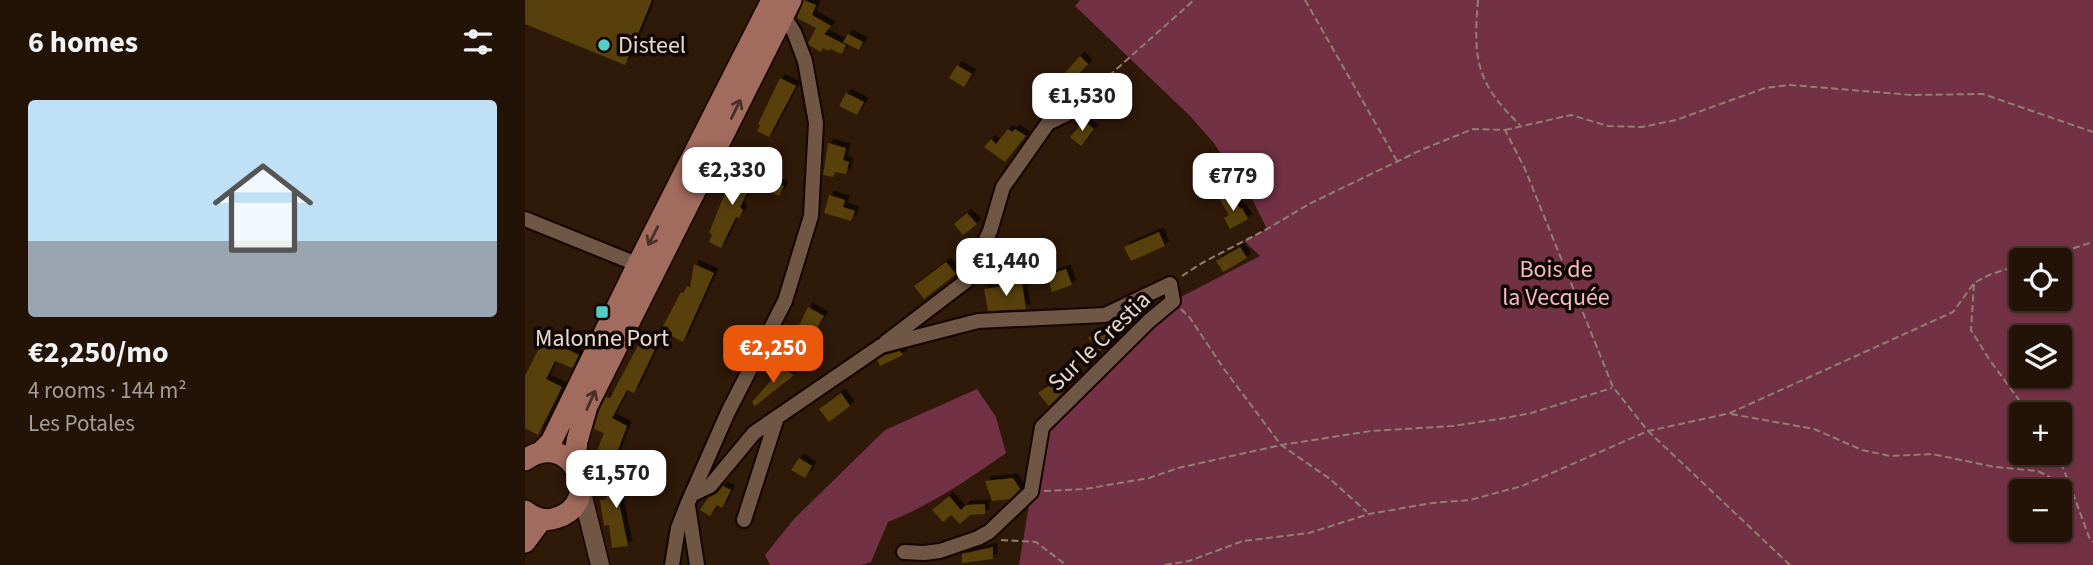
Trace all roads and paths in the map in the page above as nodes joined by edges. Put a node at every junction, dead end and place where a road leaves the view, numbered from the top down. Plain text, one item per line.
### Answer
1 (1194, 0) edge
2 (1305, 0) edge
3 (1478, 0) edge
4 (782, 5) edge
5 (1084, 98) joint
6 (1520, 125) junction
7 (1505, 130) junction
8 (2093, 132) edge
9 (1397, 162) junction
10 (525, 219) edge
11 (2093, 242) edge
12 (2072, 249) edge
13 (647, 268) junction
14 (2009, 268) edge
15 (1974, 283) junction
16 (1170, 284) junction
17 (1173, 301) junction
18 (881, 346) junction
19 (1613, 387) junction
20 (2020, 402) edge
21 (1730, 413) junction
22 (777, 417) junction
23 (1648, 431) junction
24 (1281, 445) junction
25 (533, 456) edge
26 (574, 466) junction
27 (2054, 479) edge
28 (581, 488) junction
29 (2072, 491) edge
30 (1031, 492) junction
31 (690, 499) junction
32 (1369, 514) junction
33 (543, 516) edge
34 (744, 520) dead end
35 (989, 532) junction
36 (525, 542) edge
37 (596, 542) junction
38 (2093, 542) edge
39 (905, 552) dead end
40 (600, 565) edge
41 (672, 565) edge
42 (697, 565) edge
43 (1066, 565) edge
44 (1165, 565) edge
45 (1790, 565) edge

1 - 5 path
2 - 9 path
3 - 6 path
4 - 13 main road
4 - 31 street
5 - 18 street
6 - 7 path
6 - 8 path
7 - 9 path
7 - 19 path
9 - 16 path
10 - 13 street
11 - 12 path
13 - 25 main road
26 -> 13 main road
14 - 15 path
15 - 20 path
15 - 21 path
16 - 17 street, Sur le Crestia
16 - 18 street, Sur le Crestia
17 - 24 path
17 - 30 street, Sur le Crestia
18 - 22 street, Sur le Crestia
19 - 23 path
19 - 24 path
21 - 23 path
21 - 27 path
22 - 31 street, Sur le Crestia
22 - 34 street
23 - 32 path
23 - 45 path
24 - 30 path
24 - 32 path
25 - 26 main road
26 - 28 main road
28 - 33 main road
28 - 37 street
29 - 38 path
30 - 35 street
31 - 41 street
31 - 42 street
32 - 44 path
33 - 36 main road
33 - 37 street
35 - 39 street
35 - 43 path
37 - 40 street

